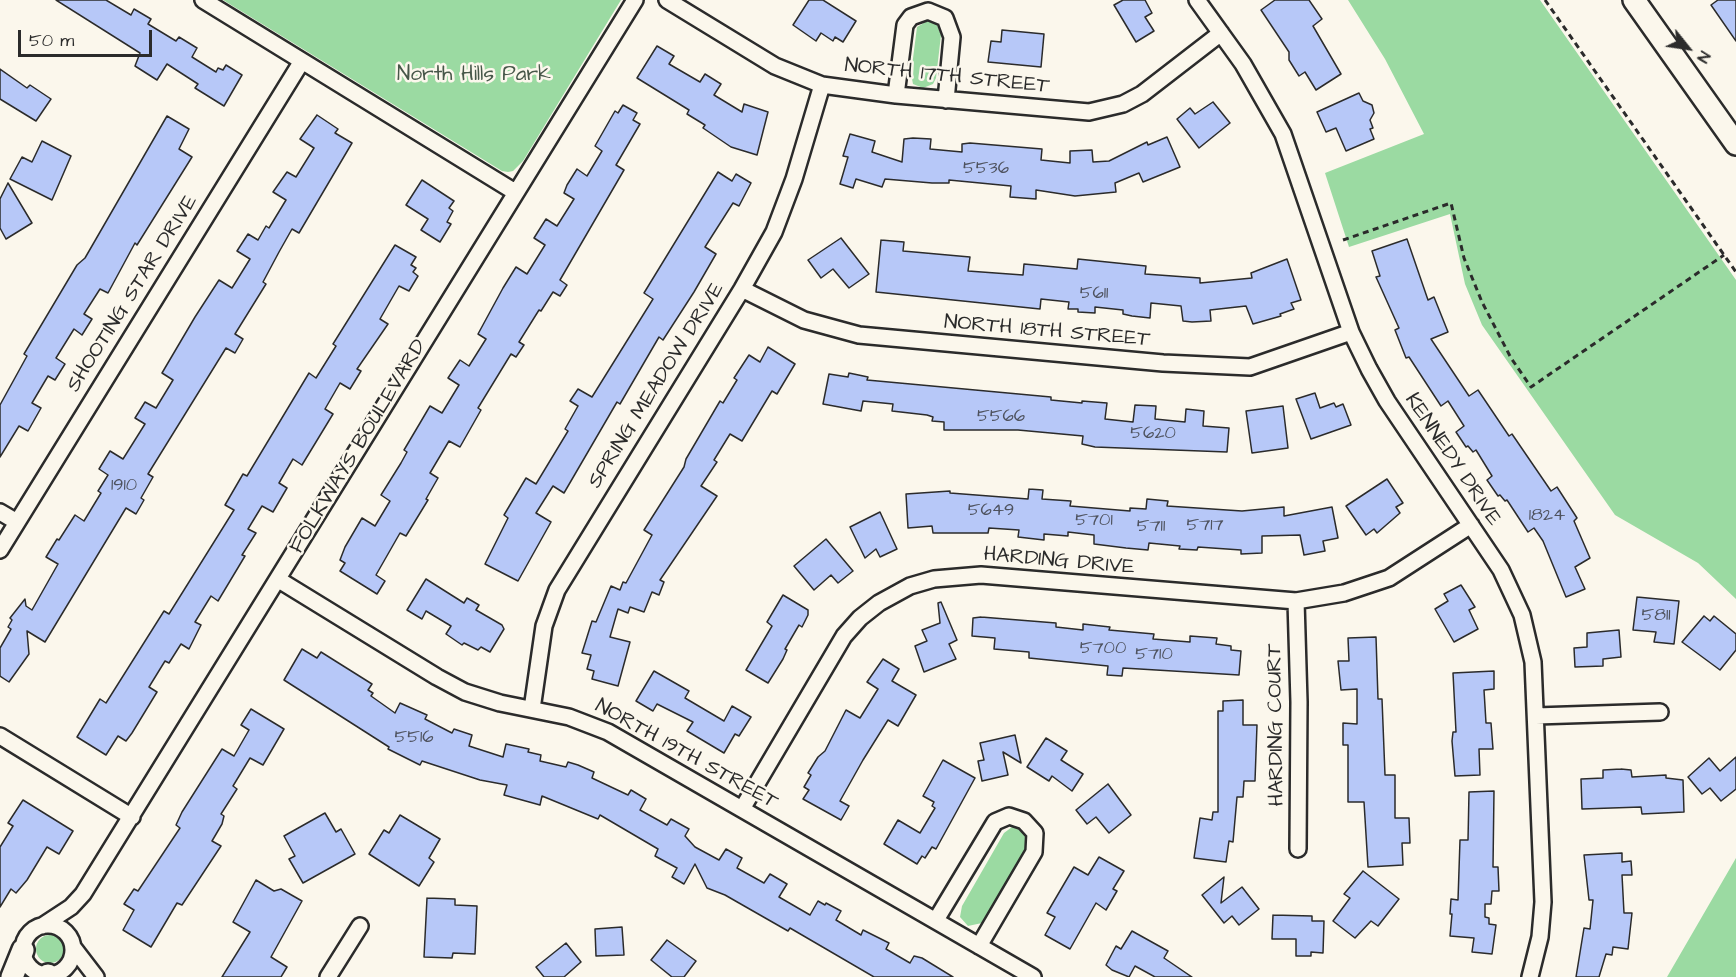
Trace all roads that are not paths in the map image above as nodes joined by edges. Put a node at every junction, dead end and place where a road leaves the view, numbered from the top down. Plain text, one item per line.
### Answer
1 (203, 0) edge
2 (635, 0) edge
3 (667, 0) edge
4 (1197, 0) edge
5 (1634, 0) edge
6 (1221, 33) junction
7 (302, 61) junction
8 (822, 85) junction
9 (896, 95) junction
10 (946, 100) junction
11 (1736, 144) edge
12 (515, 192) junction
13 (742, 289) junction
14 (1352, 332) junction
15 (0, 512) edge
16 (17, 522) junction
17 (1471, 525) junction
18 (0, 550) edge
19 (279, 579) junction
20 (1296, 601) junction
21 (532, 709) junction
22 (1660, 712) dead end
23 (1536, 716) junction
24 (0, 736) edge
25 (742, 809) junction
26 (132, 817) junction
27 (1299, 849) dead end
28 (83, 894) junction
29 (936, 920) junction
30 (42, 926) junction
31 (360, 926) dead end
32 (71, 944) junction
33 (979, 946) junction
34 (23, 950) junction
35 (50, 975) edge
36 (94, 976) edge
37 (12, 977) edge
38 (328, 977) edge
39 (1033, 977) edge
40 (1530, 977) edge

1 - 7 street
2 - 12 street, FOLKWAYS BOULEVARD
3 - 8 street, NORTH 17TH STREET
4 - 6 street, KENNEDY DRIVE
5 - 11 main road
6 - 10 street, NORTH 17TH STREET
6 - 14 street, KENNEDY DRIVE
7 - 12 street
7 - 16 street, SHOOTING STAR DRIVE
8 - 9 street, NORTH 17TH STREET
8 - 13 street, SPRING MEADOW DRIVE
9 - 10 street, NORTH 17TH STREET
9 - 10 street
12 - 19 street, FOLKWAYS BOULEVARD
13 - 14 street, NORTH 18TH STREET
13 - 21 street, SPRING MEADOW DRIVE
14 - 17 street, KENNEDY DRIVE
15 - 16 street
16 - 18 street, SHOOTING STAR DRIVE
17 - 20 street, HARDING DRIVE
17 - 23 street, KENNEDY DRIVE
19 - 21 street, NORTH 19TH STREET
19 - 26 street, FOLKWAYS BOULEVARD
20 - 25 street, HARDING DRIVE
20 - 27 street, HARDING COURT
21 - 25 street, NORTH 19TH STREET
22 - 23 street
23 - 40 street, KENNEDY DRIVE
24 - 26 street
25 - 29 street, NORTH 19TH STREET
26 - 28 street, FOLKWAYS BOULEVARD
28 - 30 street, FOLKWAYS BOULEVARD
28 - 32 street, FOLKWAYS BOULEVARD
29 - 33 street, NORTH 19TH STREET
29 - 33 street
30 - 32 street
30 - 34 street
31 - 38 street
32 - 35 street
32 - 36 street
33 - 39 street, NORTH 19TH STREET
34 - 35 street
34 - 37 main road
35 - 36 street

